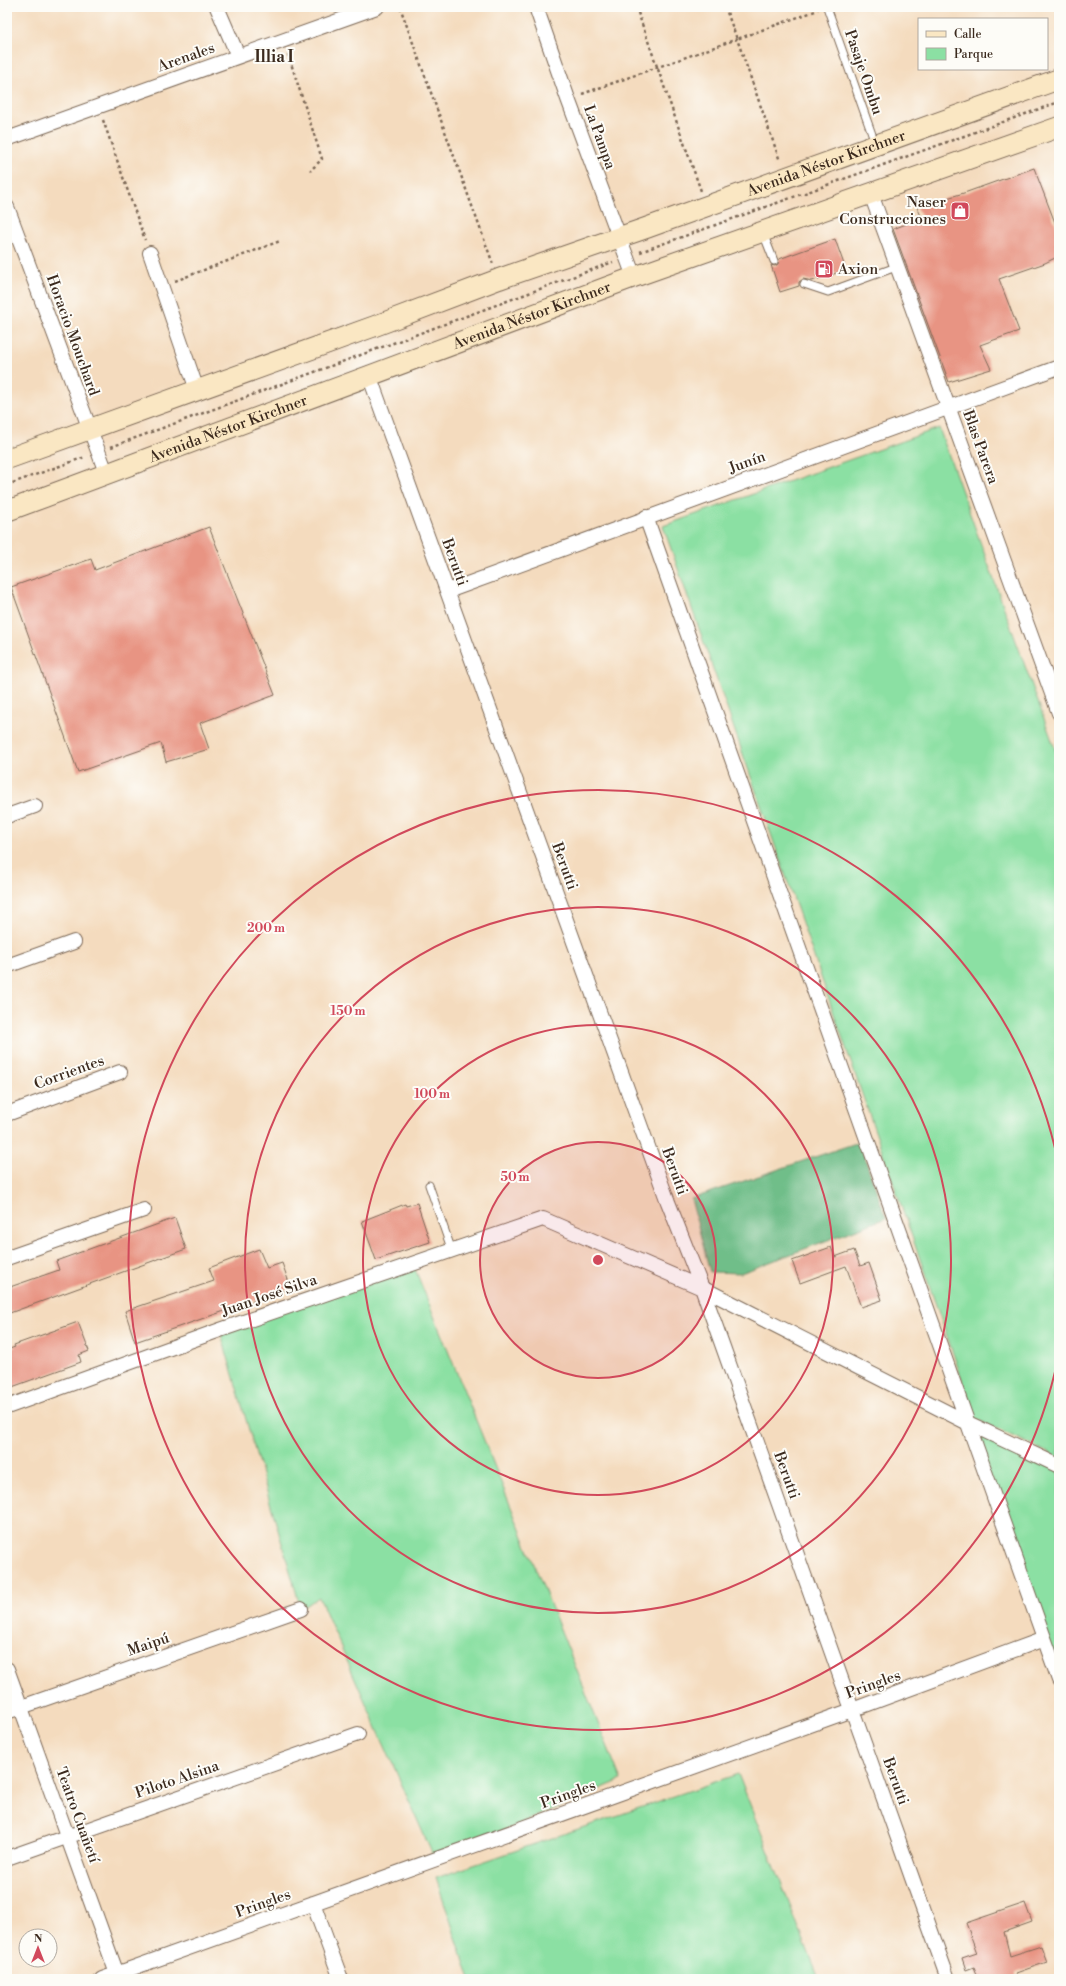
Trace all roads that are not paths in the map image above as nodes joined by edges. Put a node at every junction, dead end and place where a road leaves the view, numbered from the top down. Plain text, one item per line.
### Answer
1 (217, 7) edge
2 (377, 7) edge
3 (536, 7) edge
4 (827, 7) edge
5 (238, 56) junction
6 (1059, 79) edge
7 (1059, 127) edge
8 (7, 139) edge
9 (876, 145) junction
10 (871, 194) junction
11 (7, 207) edge
12 (763, 233) junction
13 (619, 238) junction
14 (150, 254) road end
15 (774, 260) dead end
16 (896, 266) junction
17 (634, 277) junction
18 (804, 284) dead end
19 (1059, 367) edge
20 (370, 375) junction
21 (197, 390) junction
22 (948, 408) junction
23 (90, 429) junction
24 (7, 459) edge
25 (106, 475) junction
26 (7, 511) edge
27 (646, 517) junction
28 (448, 591) junction
29 (1059, 712) edge
30 (35, 806) dead end
31 (7, 816) edge
32 (74, 942) dead end
33 (7, 966) edge
34 (120, 1072) dead end
35 (7, 1114) edge
36 (429, 1185) dead end
37 (144, 1210) dead end
38 (452, 1250) junction
39 (7, 1258) edge
40 (702, 1288) junction
41 (7, 1407) edge
42 (968, 1423) junction
43 (1059, 1466) edge
44 (301, 1609) dead end
45 (1044, 1639) junction
46 (7, 1669) edge
47 (1059, 1680) edge
48 (21, 1707) junction
49 (852, 1710) junction
50 (7, 1712) edge
51 (358, 1734) dead end
52 (67, 1836) junction
53 (7, 1858) edge
54 (313, 1903) junction
55 (117, 1974) junction
56 (102, 1979) edge
57 (341, 1979) edge
58 (948, 1979) edge

1 - 5 street
2 - 5 street, Arenales
3 - 13 street, La Pampa
4 - 9 lane, Pasaje Ombu
5 - 8 street, Arenales
6 - 9 main road, Avenida Néstor Kirchner
7 - 10 main road, Avenida Néstor Kirchner
9 - 13 main road, Avenida Néstor Kirchner
10 - 12 main road, Avenida Néstor Kirchner
10 - 16 street, Blas Parera
11 - 23 street, Horacio Mouchard
12 - 15 lane
12 - 17 main road, Avenida Néstor Kirchner
13 - 17 street, La Pampa
13 - 21 main road, Avenida Néstor Kirchner
14 - 21 street
16 - 18 lane
16 - 22 street, Blas Parera
17 - 20 main road, Avenida Néstor Kirchner
19 - 22 street, Junín
20 - 25 main road, Avenida Néstor Kirchner
20 - 28 street, Berutti
21 - 23 main road, Avenida Néstor Kirchner
22 - 27 street, Junín
22 - 29 street, Blas Parera
23 - 24 main road, Avenida Néstor Kirchner
23 - 25 street, Horacio Mouchard
25 - 26 main road, Avenida Néstor Kirchner
27 - 28 street, Junín
27 - 42 street
28 - 40 street, Berutti
30 - 31 street
32 - 33 street
34 - 35 street, Corrientes
36 - 38 lane
37 - 39 street
38 - 40 street, Juan José Silva
38 - 41 street, Juan José Silva
40 - 42 street
40 - 49 street, Berutti
42 - 43 street
42 - 45 street
44 - 48 street, Maipú
45 - 47 street
45 - 49 street, Pringles
46 - 48 street, Teatro Cuañetí
48 - 50 street, Maipú
48 - 52 street, Teatro Cuañetí
49 - 54 street, Pringles
49 - 58 street, Berutti
51 - 52 street, Piloto Alsina
52 - 53 street, Piloto Alsina
52 - 55 street, Teatro Cuañetí
54 - 55 street, Pringles
54 - 57 street
55 - 56 street, Pringles

